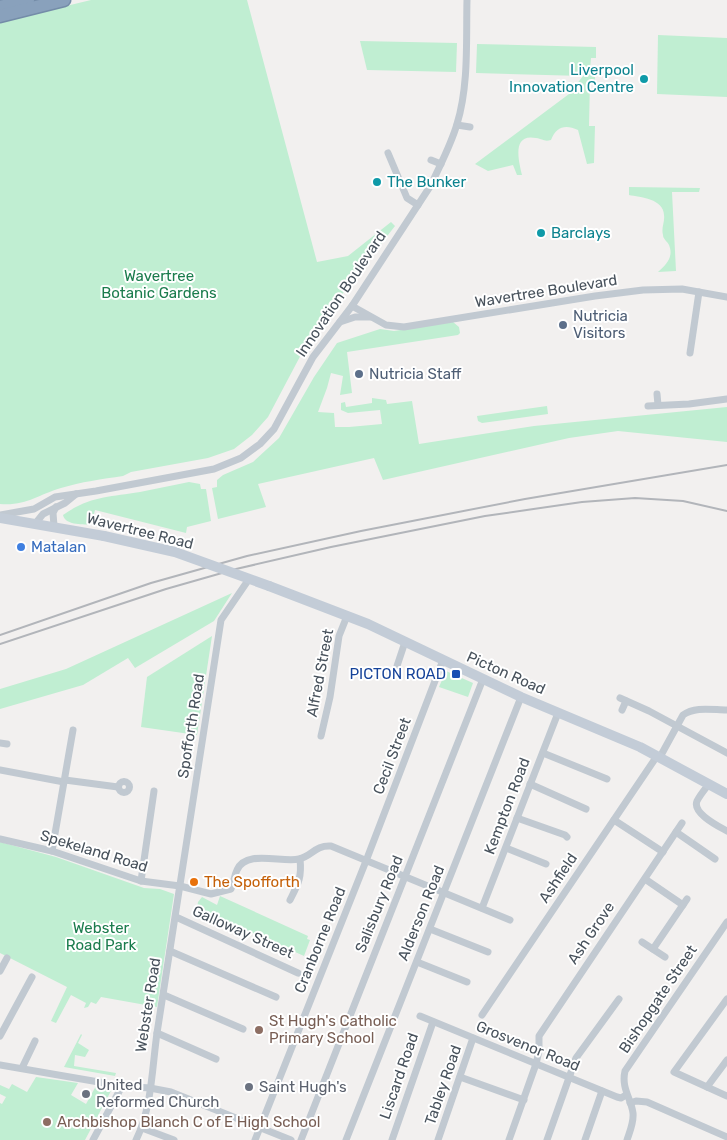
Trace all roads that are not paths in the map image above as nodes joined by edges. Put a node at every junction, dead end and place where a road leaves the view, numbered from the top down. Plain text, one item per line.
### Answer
1 (28, 0) edge
2 (64, 0) edge
3 (467, 0) edge
4 (6, 3) edge
5 (0, 16) edge
6 (457, 125) junction
7 (470, 127) dead end
8 (388, 153) dead end
9 (430, 160) dead end
10 (441, 164) junction
11 (418, 205) junction
12 (699, 292) junction
13 (727, 297) edge
14 (352, 306) junction
15 (371, 316) junction
16 (338, 323) junction
17 (690, 353) dead end
18 (657, 394) dead end
19 (727, 399) edge
20 (658, 405) junction
21 (648, 406) dead end
22 (77, 493) junction
23 (56, 506) junction
24 (34, 509) junction
25 (0, 516) edge
26 (35, 524) junction
27 (54, 526) junction
28 (250, 579) junction
29 (269, 586) joint
30 (347, 616) junction
31 (406, 642) junction
32 (443, 660) junction
33 (397, 666) dead end
34 (483, 679) junction
35 (521, 697) junction
36 (622, 710) dead end
37 (727, 710) edge
38 (558, 713) junction
39 (677, 726) junction
40 (72, 730) dead end
41 (321, 736) dead end
42 (542, 753) junction
43 (727, 754) edge
44 (658, 756) junction
45 (0, 770) edge
46 (607, 779) dead end
47 (64, 781) junction
48 (530, 784) junction
49 (709, 784) junction
50 (118, 787) dead end
51 (154, 791) dead end
52 (727, 794) edge
53 (586, 809) dead end
54 (518, 818) junction
55 (614, 820) junction
56 (682, 823) dead end
57 (727, 831) edge
58 (676, 832) junction
59 (567, 837) dead end
60 (0, 839) edge
61 (506, 848) junction
62 (52, 851) junction
63 (663, 852) junction
64 (300, 859) junction
65 (715, 859) dead end
66 (366, 861) junction
67 (546, 864) dead end
68 (405, 876) junction
69 (644, 879) junction
70 (141, 881) junction
71 (180, 886) junction
72 (444, 893) junction
73 (290, 900) dead end
74 (482, 908) junction
75 (176, 917) junction
76 (510, 920) dead end
77 (727, 922) edge
78 (430, 929) junction
79 (642, 942) dead end
80 (653, 949) junction
81 (170, 951) junction
82 (488, 952) dead end
83 (6, 958) dead end
84 (665, 958) dead end
85 (417, 962) junction
86 (0, 971) edge
87 (298, 973) dead end
88 (32, 977) dead end
89 (467, 982) dead end
90 (164, 995) junction
91 (276, 997) dead end
92 (619, 999) dead end
93 (727, 999) edge
94 (482, 1015) dead end
95 (420, 1016) dead end
96 (433, 1022) junction
97 (243, 1029) dead end
98 (157, 1033) junction
99 (0, 1036) edge
100 (473, 1038) junction
101 (35, 1041) dead end
102 (216, 1059) dead end
103 (727, 1060) edge
104 (536, 1064) junction
105 (0, 1065) edge
106 (22, 1068) junction
107 (460, 1077) junction
108 (568, 1078) junction
109 (122, 1086) junction
110 (707, 1087) junction
111 (150, 1088) junction
112 (602, 1091) junction
113 (626, 1095) junction
114 (727, 1096) edge
115 (524, 1100) junction
116 (630, 1103) junction
117 (260, 1127) junction
118 (142, 1128) junction
119 (726, 1134) edge
120 (137, 1139) edge
121 (93, 1140) edge
122 (174, 1140) edge
123 (255, 1140) edge
124 (291, 1140) edge
125 (301, 1140) edge
126 (346, 1140) edge
127 (392, 1140) edge
128 (438, 1140) edge
129 (509, 1140) edge
130 (547, 1140) edge
131 (585, 1140) edge
132 (628, 1140) edge

1 - 4 highway
2 - 5 highway
3 - 6 street, Innovation Boulevard
6 - 7 street
6 - 10 street, Innovation Boulevard
8 - 11 street
9 - 10 street
10 - 11 street, Innovation Boulevard
11 - 14 street, Innovation Boulevard
12 - 13 street, Wavertree Boulevard
12 - 15 street, Wavertree Boulevard
12 - 17 street
14 - 15 street, Wavertree Boulevard
14 - 16 street, Innovation Boulevard
15 - 16 street
16 - 22 street, Innovation Boulevard
18 - 20 street
19 - 20 street
20 - 21 street
22 - 23 street, Innovation Boulevard
22 - 24 street, Innovation Boulevard
23 - 26 street, Innovation Boulevard
23 - 27 street
24 - 25 street, Innovation Boulevard
24 - 26 street
25 - 26 main road, Wavertree Road
26 - 27 main road, Wavertree Road
27 - 28 main road, Wavertree Road, bridge
28 - 29 main road, Wavertree Road, bridge
28 - 71 street, Spofforth Road
29 - 30 main road, Picton Road
30 - 31 main road, Picton Road
30 - 41 street, Alfred Street
31 - 32 main road, Picton Road
31 - 33 street
32 - 34 main road, Picton Road
32 - 66 street, Cecil Street
34 - 35 main road, Picton Road
34 - 68 street, Salisbury Road
35 - 38 main road, Picton Road
35 - 72 street, Alderson Road
36 - 39 street
37 - 39 street, Ashfield
38 - 42 street, Kempton Road
38 - 44 main road, Picton Road
39 - 43 street
39 - 44 street, Ashfield
40 - 47 street
42 - 46 street
42 - 48 street, Kempton Road
44 - 49 main road, Picton Road
44 - 55 street, Ashfield
45 - 47 street
47 - 50 street
47 - 62 street
48 - 53 street
48 - 54 street, Kempton Road
49 - 52 main road, Picton Road
49 - 57 street
51 - 70 street
54 - 59 street
54 - 61 street, Kempton Road
55 - 63 street
55 - 94 street, Ashfield
56 - 58 street, Ash Grove
58 - 63 street, Ash Grove
58 - 65 street
60 - 62 street, Spekeland Road
61 - 67 street
61 - 74 street, Kempton Road
62 - 70 street, Spekeland Road
63 - 69 street, Ash Grove
64 - 66 street
64 - 71 street, Spekeland Road
64 - 73 street
66 - 68 street
66 - 117 street, Cranborne Road
68 - 72 street
68 - 125 street, Salisbury Road
69 - 80 street
69 - 104 street, Ash Grove
70 - 71 street, Spekeland Road
71 - 75 street, Webster Road
72 - 74 street
72 - 78 street, Alderson Road
74 - 76 street
75 - 81 street, Webster Road
75 - 87 street, Galloway Street
77 - 113 street, Bishopgate Street
78 - 82 street
78 - 85 street, Alderson Road
79 - 80 street
80 - 84 street
81 - 90 street, Webster Road
81 - 91 street
83 - 86 street
85 - 89 street
85 - 126 street, Alderson Road
88 - 99 street
90 - 97 street
90 - 98 street, Webster Road
92 - 108 street
93 - 110 street
95 - 96 street, Grosvenor Road
96 - 100 street, Grosvenor Road
96 - 127 street, Liscard Road
98 - 102 street
98 - 111 street, Webster Road
100 - 104 street, Grosvenor Road
100 - 107 street, Tabley Road
101 - 106 street
103 - 110 street
104 - 108 street, Grosvenor Road
104 - 115 street, Ash Grove
105 - 106 street
106 - 109 street
107 - 115 street
107 - 128 street, Tabley Road
108 - 112 street, Grosvenor Road
108 - 130 street
109 - 111 street
109 - 121 street
110 - 114 street
111 - 117 street
111 - 118 street, Webster Road
112 - 113 street, Grosvenor Road
112 - 131 street
113 - 116 street
115 - 129 street, Ash Grove
116 - 119 street
116 - 132 street
117 - 123 street, Cranborne Road
117 - 124 street
118 - 120 street, Webster Road
118 - 122 street

